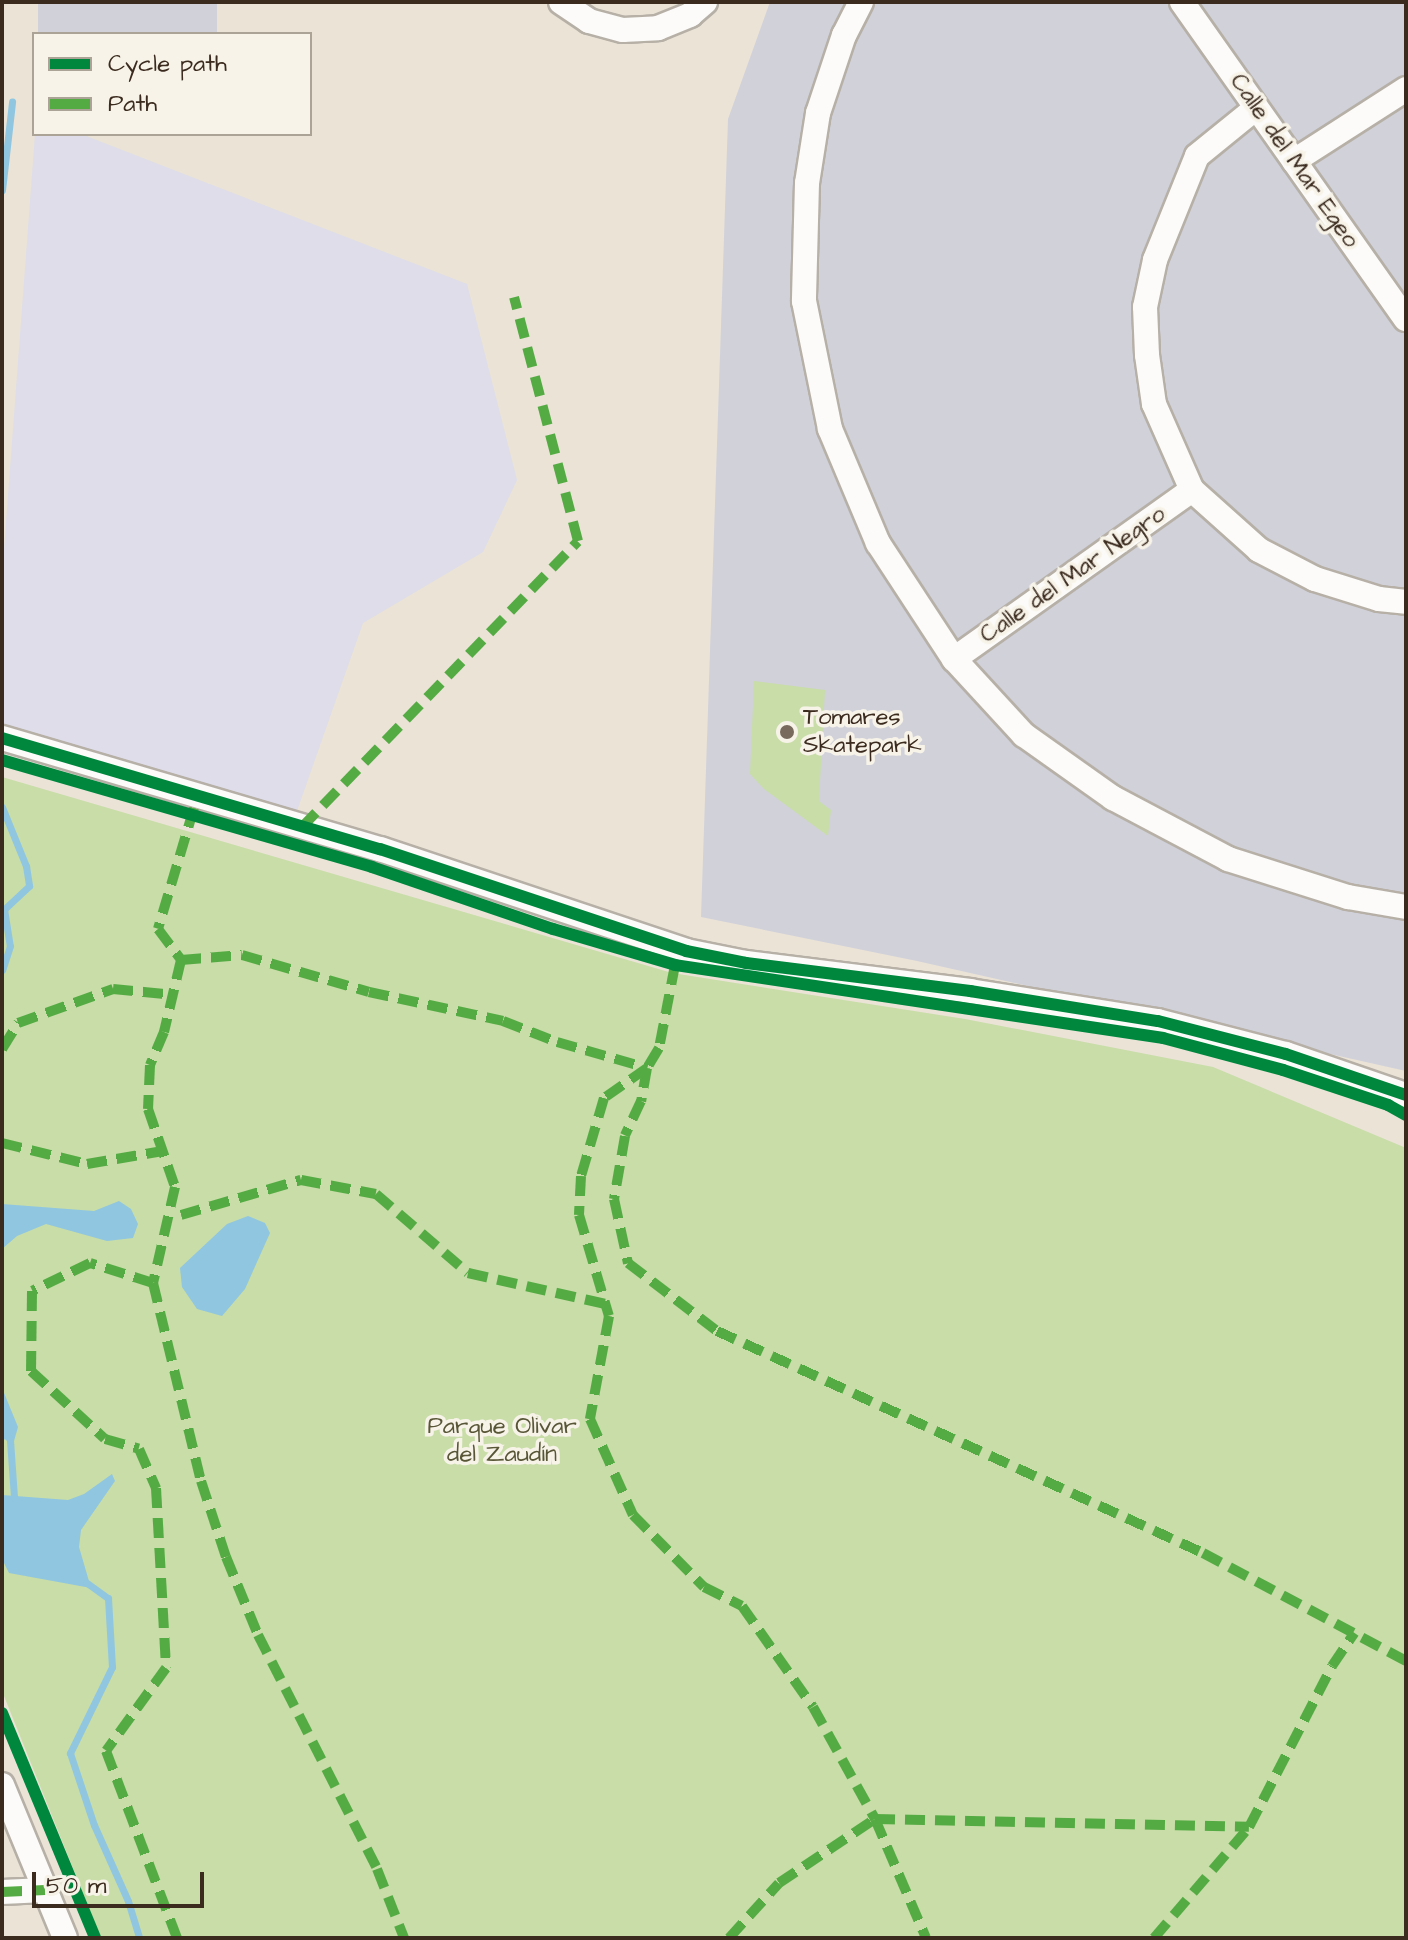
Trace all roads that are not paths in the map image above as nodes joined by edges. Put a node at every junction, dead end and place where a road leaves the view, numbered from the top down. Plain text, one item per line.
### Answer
1 (561, 2) edge
2 (705, 2) edge
3 (861, 2) edge
4 (1182, 2) edge
5 (1406, 89) edge
6 (1256, 108) junction
7 (1294, 161) junction
8 (1406, 319) edge
9 (1192, 490) junction
10 (1406, 602) edge
11 (954, 659) junction
12 (2, 738) edge
13 (1406, 907) edge
14 (1406, 1095) edge
15 (2, 1785) edge
16 (45, 1890) junction
17 (2, 1892) edge
18 (65, 1938) edge

1 - 2 street
3 - 11 street
4 - 6 street, Calle del Mar Egeo
5 - 7 street
6 - 7 street, Calle del Mar Egeo
6 - 9 street
7 - 8 street, Calle del Mar Egeo
9 - 10 street
9 - 11 street, Calle del Mar Negro
11 - 13 street
12 - 14 street
15 - 16 street
16 - 17 street
16 - 18 street

